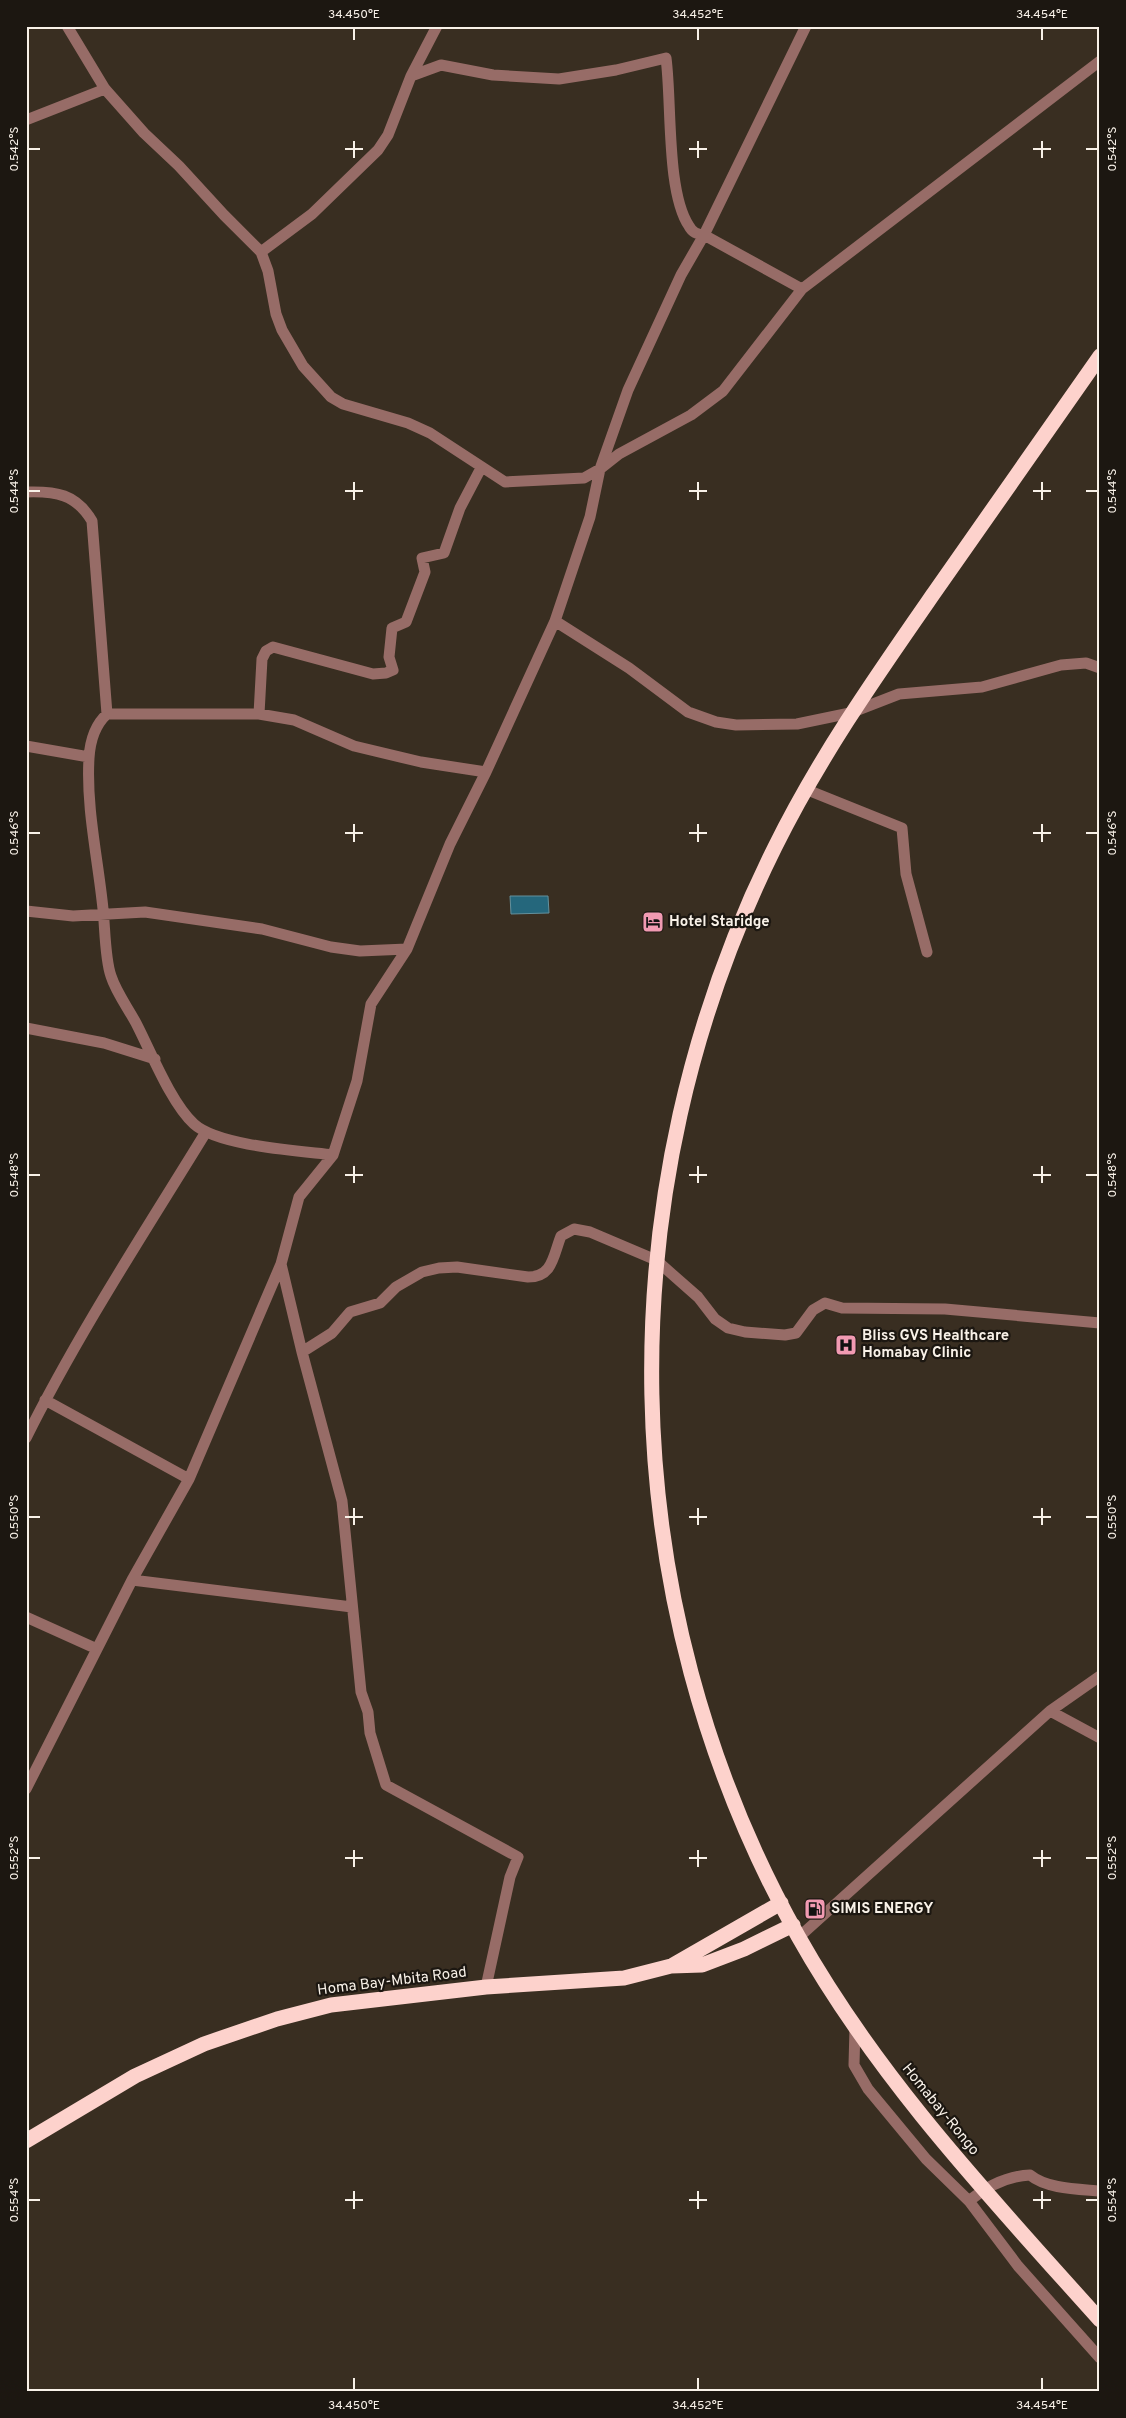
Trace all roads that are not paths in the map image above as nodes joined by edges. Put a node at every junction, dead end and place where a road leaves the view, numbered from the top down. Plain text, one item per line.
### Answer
1 (68, 26) edge
2 (437, 26) edge
3 (806, 26) edge
4 (1100, 61) edge
5 (411, 76) junction
6 (105, 89) junction
7 (26, 120) edge
8 (704, 235) junction
9 (261, 252) junction
10 (802, 289) junction
11 (1100, 356) edge
12 (481, 468) junction
13 (600, 468) junction
14 (26, 492) edge
15 (555, 621) junction
16 (1100, 668) edge
17 (850, 713) junction
18 (107, 714) junction
19 (259, 714) junction
20 (26, 746) edge
21 (89, 757) junction
22 (486, 772) junction
23 (805, 789) junction
24 (26, 911) edge
25 (104, 914) junction
26 (407, 949) junction
27 (927, 952) dead end
28 (26, 1028) edge
29 (154, 1059) junction
30 (206, 1132) junction
31 (333, 1155) junction
32 (656, 1260) junction
33 (281, 1264) junction
34 (1100, 1323) edge
35 (302, 1352) junction
36 (45, 1400) junction
37 (26, 1438) edge
38 (189, 1480) junction
39 (132, 1580) junction
40 (352, 1607) junction
41 (26, 1617) edge
42 (97, 1649) junction
43 (1100, 1676) edge
44 (1050, 1711) junction
45 (1100, 1738) edge
46 (26, 1789) edge
47 (781, 1903) junction
48 (796, 1931) junction
49 (671, 1966) junction
50 (486, 1987) junction
51 (856, 2028) junction
52 (26, 2141) edge
53 (983, 2189) junction
54 (1100, 2191) edge
55 (969, 2201) junction
56 (1100, 2320) edge
57 (1100, 2358) edge

1 - 6 street
2 - 5 street
3 - 8 street
4 - 10 street
5 - 8 street
5 - 9 street
6 - 7 street
6 - 9 street
8 - 10 street
8 - 13 street
9 - 12 street
10 - 13 street
11 - 17 highway, Homabay-Rongo
12 - 13 street
12 - 19 street
13 - 15 street
14 - 18 street
15 - 17 street
15 - 22 street
16 - 17 street
17 - 23 highway, Homabay-Rongo
18 - 19 street
18 - 21 street
19 - 22 street
20 - 21 street
21 - 25 street
22 - 26 street
23 - 27 street
23 - 32 highway, Homabay-Rongo
24 - 25 street
25 - 26 street
25 - 29 street
26 - 31 street
28 - 29 street
29 - 30 street
30 - 31 street
30 - 36 street
31 - 33 street
32 - 34 street
32 - 35 street
32 - 47 highway, Homabay-Rongo
33 - 35 street
33 - 38 street
35 - 40 street
36 - 37 street
36 - 38 street
38 - 39 street
39 - 40 street
39 - 42 street
40 - 50 street
41 - 42 street
42 - 46 street
43 - 44 street
44 - 45 street
44 - 48 street
47 - 48 highway, Homabay-Rongo
47 - 49 highway, Homa Bay-Mbita Road
48 - 49 highway, Homa Bay-Mbita Road
48 - 51 highway, Homabay-Rongo
49 - 50 highway, Homa Bay-Mbita Road
50 - 52 highway, Homa Bay-Mbita Road
51 - 53 highway, Homabay-Rongo
51 - 55 street
53 - 54 street
53 - 55 street
53 - 56 highway, Homabay-Rongo
55 - 57 street

